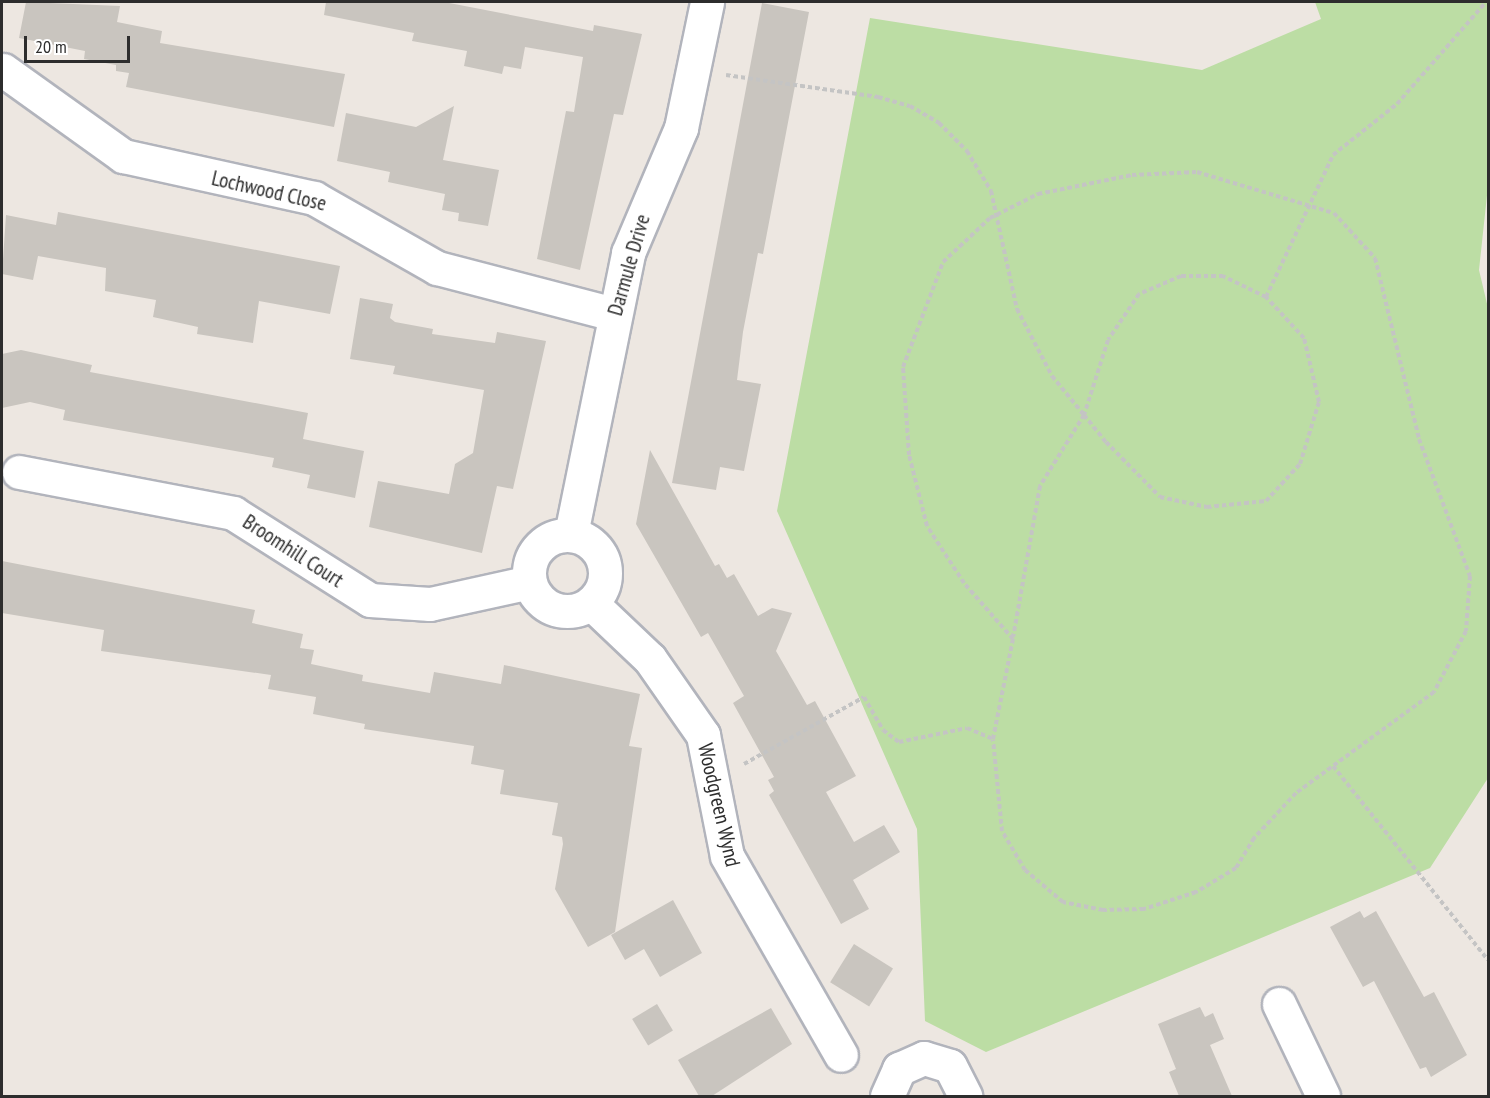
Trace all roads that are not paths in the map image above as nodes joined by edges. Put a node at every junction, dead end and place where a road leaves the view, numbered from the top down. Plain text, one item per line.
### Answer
1 (697, 3) edge
2 (3, 70) dead end
3 (614, 314) junction
4 (19, 472) dead end
5 (571, 534) junction
6 (530, 582) junction
7 (591, 603) junction
8 (1280, 1004) dead end
9 (841, 1055) dead end
10 (887, 1096) edge
11 (965, 1096) edge
12 (1323, 1096) edge

1 - 3 street, Darmule Drive
2 - 3 street, Lochwood Close
3 - 5 street, Darmule Drive
4 - 6 street, Broomhill Court
5 - 6 street
5 - 7 street
6 - 7 street
7 - 9 street, Woodgreen Wynd
8 - 12 street
10 - 11 street

